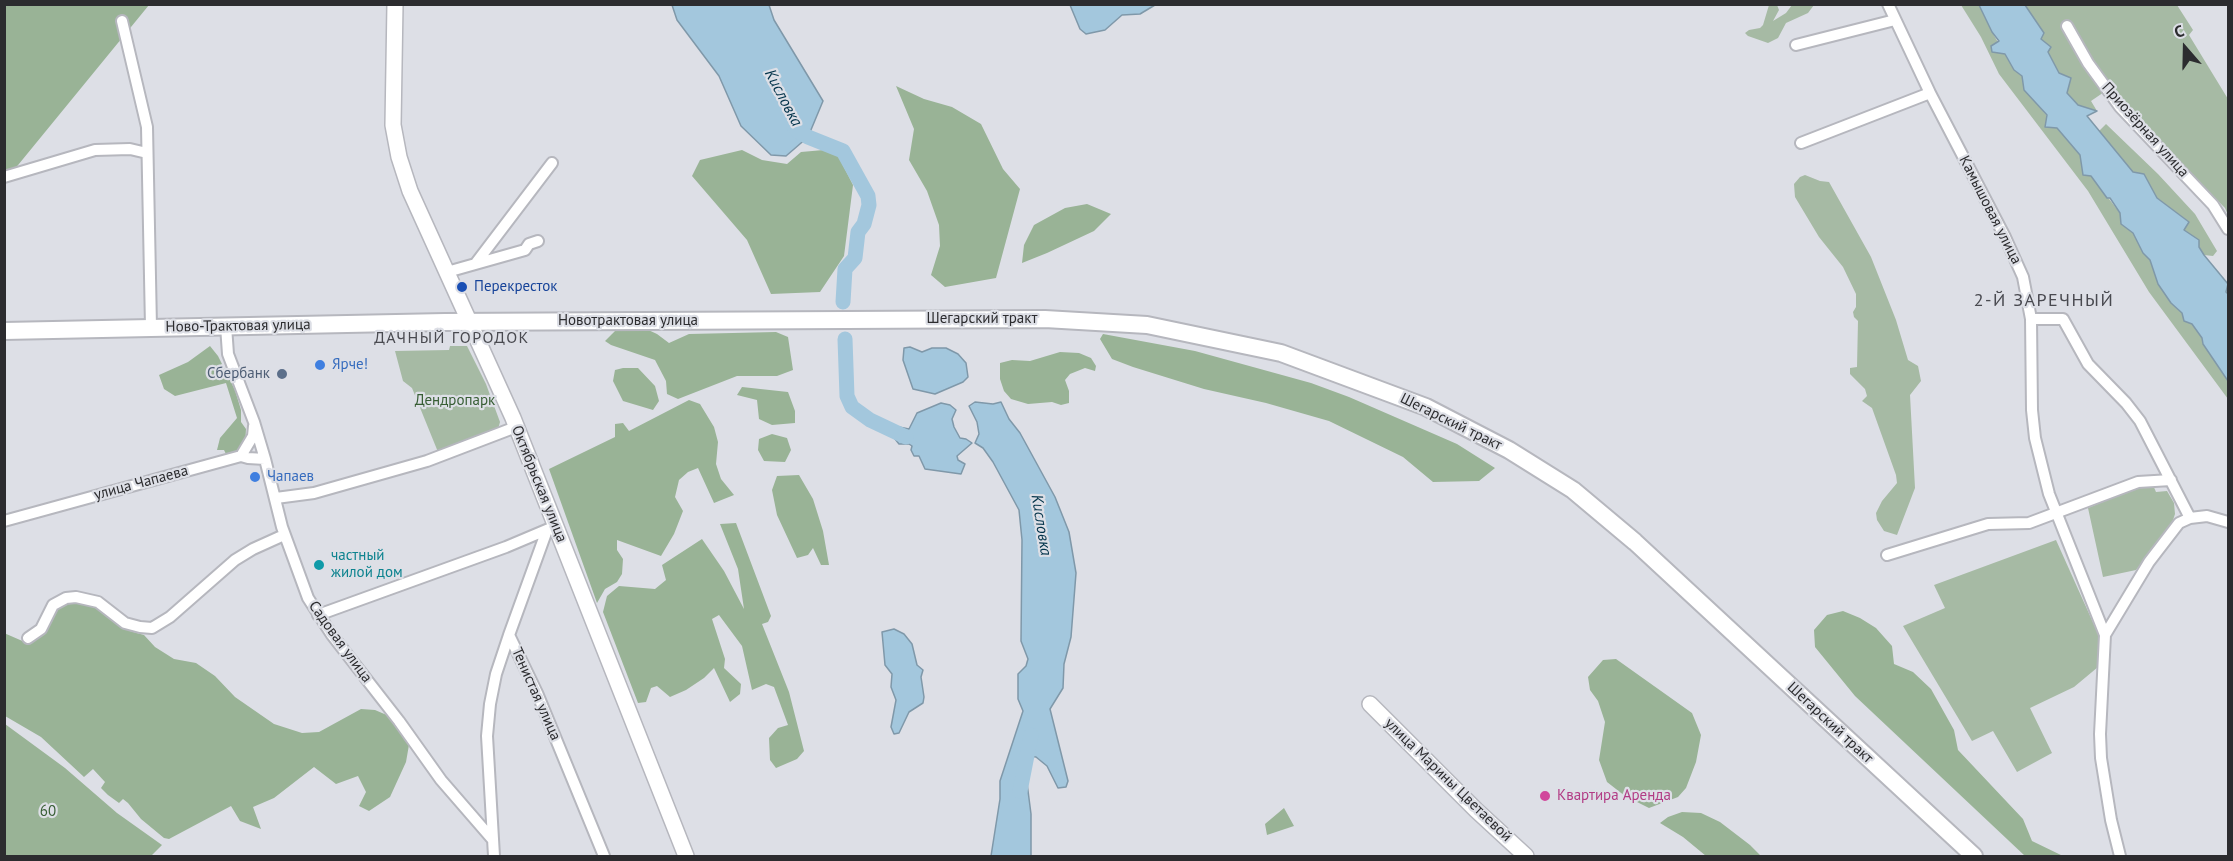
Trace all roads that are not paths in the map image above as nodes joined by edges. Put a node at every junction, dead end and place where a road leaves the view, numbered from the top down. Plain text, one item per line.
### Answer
1 (394, 4) edge
2 (1888, 4) edge
3 (1895, 20) junction
4 (122, 21) dead end
5 (2067, 26) dead end
6 (1796, 45) dead end
7 (1930, 93) junction
8 (1801, 143) dead end
9 (147, 153) junction
10 (552, 163) dead end
11 (4, 177) edge
12 (2229, 230) edge
13 (538, 241) dead end
14 (476, 263) junction
15 (447, 272) junction
16 (2031, 319) junction
17 (786, 321) joint
18 (471, 322) junction
19 (226, 326) junction
20 (151, 327) junction
21 (4, 331) edge
22 (254, 422) junction
23 (516, 427) junction
24 (241, 456) junction
25 (266, 459) junction
26 (2171, 480) junction
27 (276, 498) junction
28 (2056, 514) junction
29 (2190, 518) junction
30 (4, 521) edge
31 (2229, 522) edge
32 (551, 528) junction
33 (284, 535) junction
34 (1887, 555) dead end
35 (318, 615) junction
36 (509, 634) junction
37 (2105, 635) junction
38 (28, 638) dead end
39 (1370, 704) dead end
40 (493, 840) junction
41 (495, 856) edge
42 (604, 856) edge
43 (686, 856) edge
44 (1523, 856) edge
45 (1974, 856) edge
46 (2120, 856) edge

1 - 15 street, Октябрьская улица
2 - 3 street, Камышовая улица
3 - 6 street
3 - 7 street, Камышовая улица
4 - 9 street
5 - 12 street, Приозёрная улица
7 - 8 street
7 - 16 street, Камышовая улица
9 - 11 street
9 - 20 street
10 - 14 street
13 - 14 street
14 - 15 street
15 - 18 street, Октябрьская улица
16 - 26 street
16 - 28 street, Камышовая улица
17 - 18 main road, Новотрактовая улица
17 - 45 main road, Шегарский тракт
18 - 19 main road, Ново-Трактовая улица
18 - 23 street, Октябрьская улица
19 - 20 main road, Ново-Трактовая улица
19 - 22 street, Садовая улица
20 - 21 main road, Ново-Трактовая улица
22 - 24 street
22 - 25 street, Садовая улица
23 - 27 street
23 - 32 street, Октябрьская улица
24 - 25 street
24 - 30 street, улица Чапаева
25 - 27 street, Садовая улица
26 - 28 street
26 - 29 street
27 - 33 street, Садовая улица
28 - 34 street
28 - 37 street, Камышовая улица
29 - 31 street
29 - 37 street
32 - 35 street
32 - 36 street, Тенистая улица
32 - 43 street, Октябрьская улица
33 - 35 street, Садовая улица
33 - 38 street
35 - 40 street, Садовая улица
36 - 40 street
36 - 42 street, Тенистая улица
37 - 46 street
39 - 44 street, улица Марины Цветаевой
40 - 41 street

